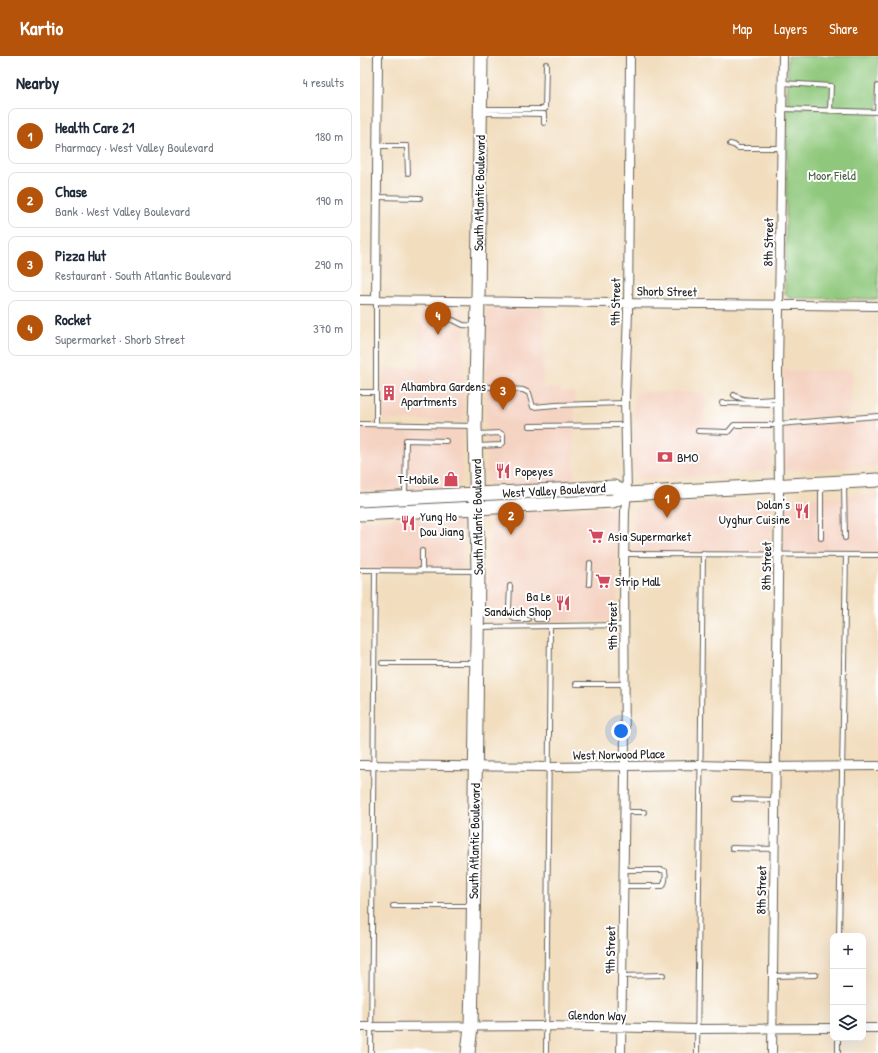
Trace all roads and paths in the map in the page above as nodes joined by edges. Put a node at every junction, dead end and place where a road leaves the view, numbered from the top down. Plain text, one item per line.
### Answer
1 (378, 56) edge
2 (481, 56) edge
3 (630, 56) edge
4 (783, 56) edge
5 (546, 64) dead end
6 (783, 83) junction
7 (878, 86) edge
8 (782, 109) junction
9 (480, 111) junction
10 (830, 111) junction
11 (878, 112) edge
12 (544, 123) dead end
13 (730, 144) dead end
14 (377, 146) junction
15 (782, 148) junction
16 (408, 173) dead end
17 (377, 197) junction
18 (420, 198) dead end
19 (360, 300) edge
20 (376, 300) junction
21 (432, 301) junction
22 (478, 302) junction
23 (628, 303) junction
24 (779, 305) junction
25 (878, 306) edge
26 (478, 326) junction
27 (476, 386) junction
28 (360, 392) edge
29 (376, 392) junction
30 (734, 395) dead end
31 (778, 401) junction
32 (625, 403) junction
33 (722, 403) dead end
34 (878, 416) edge
35 (360, 424) edge
36 (376, 424) junction
37 (779, 424) junction
38 (625, 425) junction
39 (529, 426) dead end
40 (698, 431) dead end
41 (476, 435) junction
42 (446, 441) dead end
43 (878, 480) edge
44 (844, 482) junction
45 (821, 484) junction
46 (778, 486) junction
47 (477, 494) junction
48 (627, 494) junction
49 (406, 497) junction
50 (360, 500) edge
51 (478, 508) junction
52 (360, 514) edge
53 (820, 538) dead end
54 (845, 538) dead end
55 (422, 551) dead end
56 (703, 553) junction
57 (625, 554) junction
58 (778, 554) junction
59 (846, 555) junction
60 (878, 555) edge
61 (590, 563) dead end
62 (360, 570) edge
63 (375, 570) junction
64 (422, 570) junction
65 (478, 571) junction
66 (589, 584) dead end
67 (510, 586) dead end
68 (528, 619) dead end
69 (536, 619) dead end
70 (547, 619) dead end
71 (624, 625) junction
72 (476, 627) junction
73 (550, 627) junction
74 (382, 663) dead end
75 (476, 663) junction
76 (576, 684) dead end
77 (625, 684) junction
78 (360, 765) edge
79 (700, 765) junction
80 (373, 766) junction
81 (475, 766) junction
82 (625, 766) junction
83 (775, 766) junction
84 (841, 766) junction
85 (878, 766) edge
86 (550, 767) junction
87 (734, 799) dead end
88 (774, 800) junction
89 (624, 812) junction
90 (644, 812) dead end
91 (732, 848) dead end
92 (774, 849) junction
93 (623, 870) junction
94 (623, 886) junction
95 (393, 906) dead end
96 (474, 906) junction
97 (840, 933) edge
98 (622, 976) junction
99 (663, 976) dead end
100 (772, 976) junction
101 (816, 976) dead end
102 (471, 1026) junction
103 (546, 1026) junction
104 (360, 1027) edge
105 (371, 1027) junction
106 (622, 1027) junction
107 (772, 1028) junction
108 (830, 1028) edge
109 (866, 1028) edge
110 (878, 1028) edge
111 (697, 1029) junction
112 (838, 1041) edge
113 (371, 1053) edge
114 (468, 1053) edge
115 (477, 1053) edge
116 (546, 1053) edge
117 (621, 1053) edge
118 (697, 1053) edge
119 (772, 1053) edge
120 (838, 1053) edge

1 - 14 street
2 - 9 main road, South Atlantic Boulevard
3 - 23 street, 9th Street
4 - 6 street, 8th Street
5 - 9 lane
6 - 8 street, 8th Street
6 - 10 lane
7 - 11 lane
8 - 10 lane
8 - 15 street, 8th Street
9 - 12 lane
9 - 22 main road, South Atlantic Boulevard
10 - 11 lane
13 - 15 lane
14 - 16 lane
14 - 17 street
15 - 24 street, 8th Street
17 - 18 lane
17 - 20 street
19 - 20 street, Shorb Street
20 - 21 street, Shorb Street
20 - 29 lane
21 - 22 street, Shorb Street
21 - 26 lane
22 - 23 street, Shorb Street
22 - 26 main road, South Atlantic Boulevard
23 - 24 street, Shorb Street
23 - 32 street, 9th Street
24 - 25 street, Shorb Street
24 - 31 street, 8th Street
26 - 27 main road, South Atlantic Boulevard
27 - 32 lane
27 - 41 main road, South Atlantic Boulevard
28 - 29 lane
29 - 36 lane
30 - 31 lane
31 - 33 lane
31 - 37 street, 8th Street
32 - 38 street, 9th Street
34 - 37 lane
35 - 36 lane
36 - 41 lane
37 - 40 lane
37 - 46 street, 8th Street
38 - 39 lane
38 - 48 street, 9th Street
41 - 41 lane
41 - 47 main road, South Atlantic Boulevard
42 - 49 lane
43 - 44 main road, West Valley Boulevard
44 - 45 main road, West Valley Boulevard
44 - 54 lane
45 - 46 main road, West Valley Boulevard
45 - 53 lane
46 - 48 main road, West Valley Boulevard
46 - 58 street, 8th Street
47 - 48 main road, West Valley Boulevard
47 - 49 main road, West Valley Boulevard
47 - 51 main road, South Atlantic Boulevard
48 - 51 main road, West Valley Boulevard
48 - 57 street, 9th Street
49 - 50 main road, West Valley Boulevard
51 - 52 main road, West Valley Boulevard
51 - 65 main road, South Atlantic Boulevard
55 - 64 lane
56 - 57 lane
56 - 58 lane
56 - 79 lane
57 - 71 street, 9th Street
58 - 59 lane
58 - 83 street, 8th Street
59 - 60 lane
59 - 84 lane
61 - 66 lane
62 - 63 lane
63 - 64 lane
63 - 80 lane
64 - 65 lane
65 - 72 main road, South Atlantic Boulevard
67 - 68 lane
69 - 70 lane
71 - 73 lane
71 - 77 street, 9th Street
72 - 73 lane
72 - 75 main road, South Atlantic Boulevard
73 - 86 lane
74 - 75 lane
75 - 81 main road, South Atlantic Boulevard
76 - 77 lane
77 - 82 street, 9th Street
78 - 80 street, West Norwood Place
79 - 82 street, West Norwood Place
79 - 83 street, West Norwood Place
79 - 111 lane
80 - 81 street, West Norwood Place
80 - 105 lane
81 - 86 street, West Norwood Place
81 - 96 main road, South Atlantic Boulevard
82 - 86 street, West Norwood Place
82 - 89 street, 9th Street
83 - 84 street, West Norwood Place
83 - 88 street, 8th Street
84 - 85 street, West Norwood Place
84 - 97 lane
86 - 103 lane
87 - 88 lane
88 - 92 street, 8th Street
89 - 90 lane
89 - 93 street, 9th Street
91 - 92 lane
92 - 100 street, 8th Street
93 - 94 street, 9th Street
93 - 94 lane
94 - 98 street, 9th Street
95 - 96 lane
96 - 102 main road, South Atlantic Boulevard
98 - 99 lane
98 - 106 street, 9th Street
100 - 101 lane
100 - 107 street, 8th Street
102 - 103 street, Glendon Way
102 - 105 street, Glendon Way
102 - 114 main road
102 - 115 main road
103 - 106 street, Glendon Way
103 - 116 lane
104 - 105 street, Glendon Way
105 - 113 lane
106 - 111 street, Glendon Way
106 - 117 street, 9th Street
107 - 108 street, Glendon Way
107 - 111 street, Glendon Way
107 - 119 street, 8th Street
109 - 110 street
111 - 118 lane
112 - 120 lane

